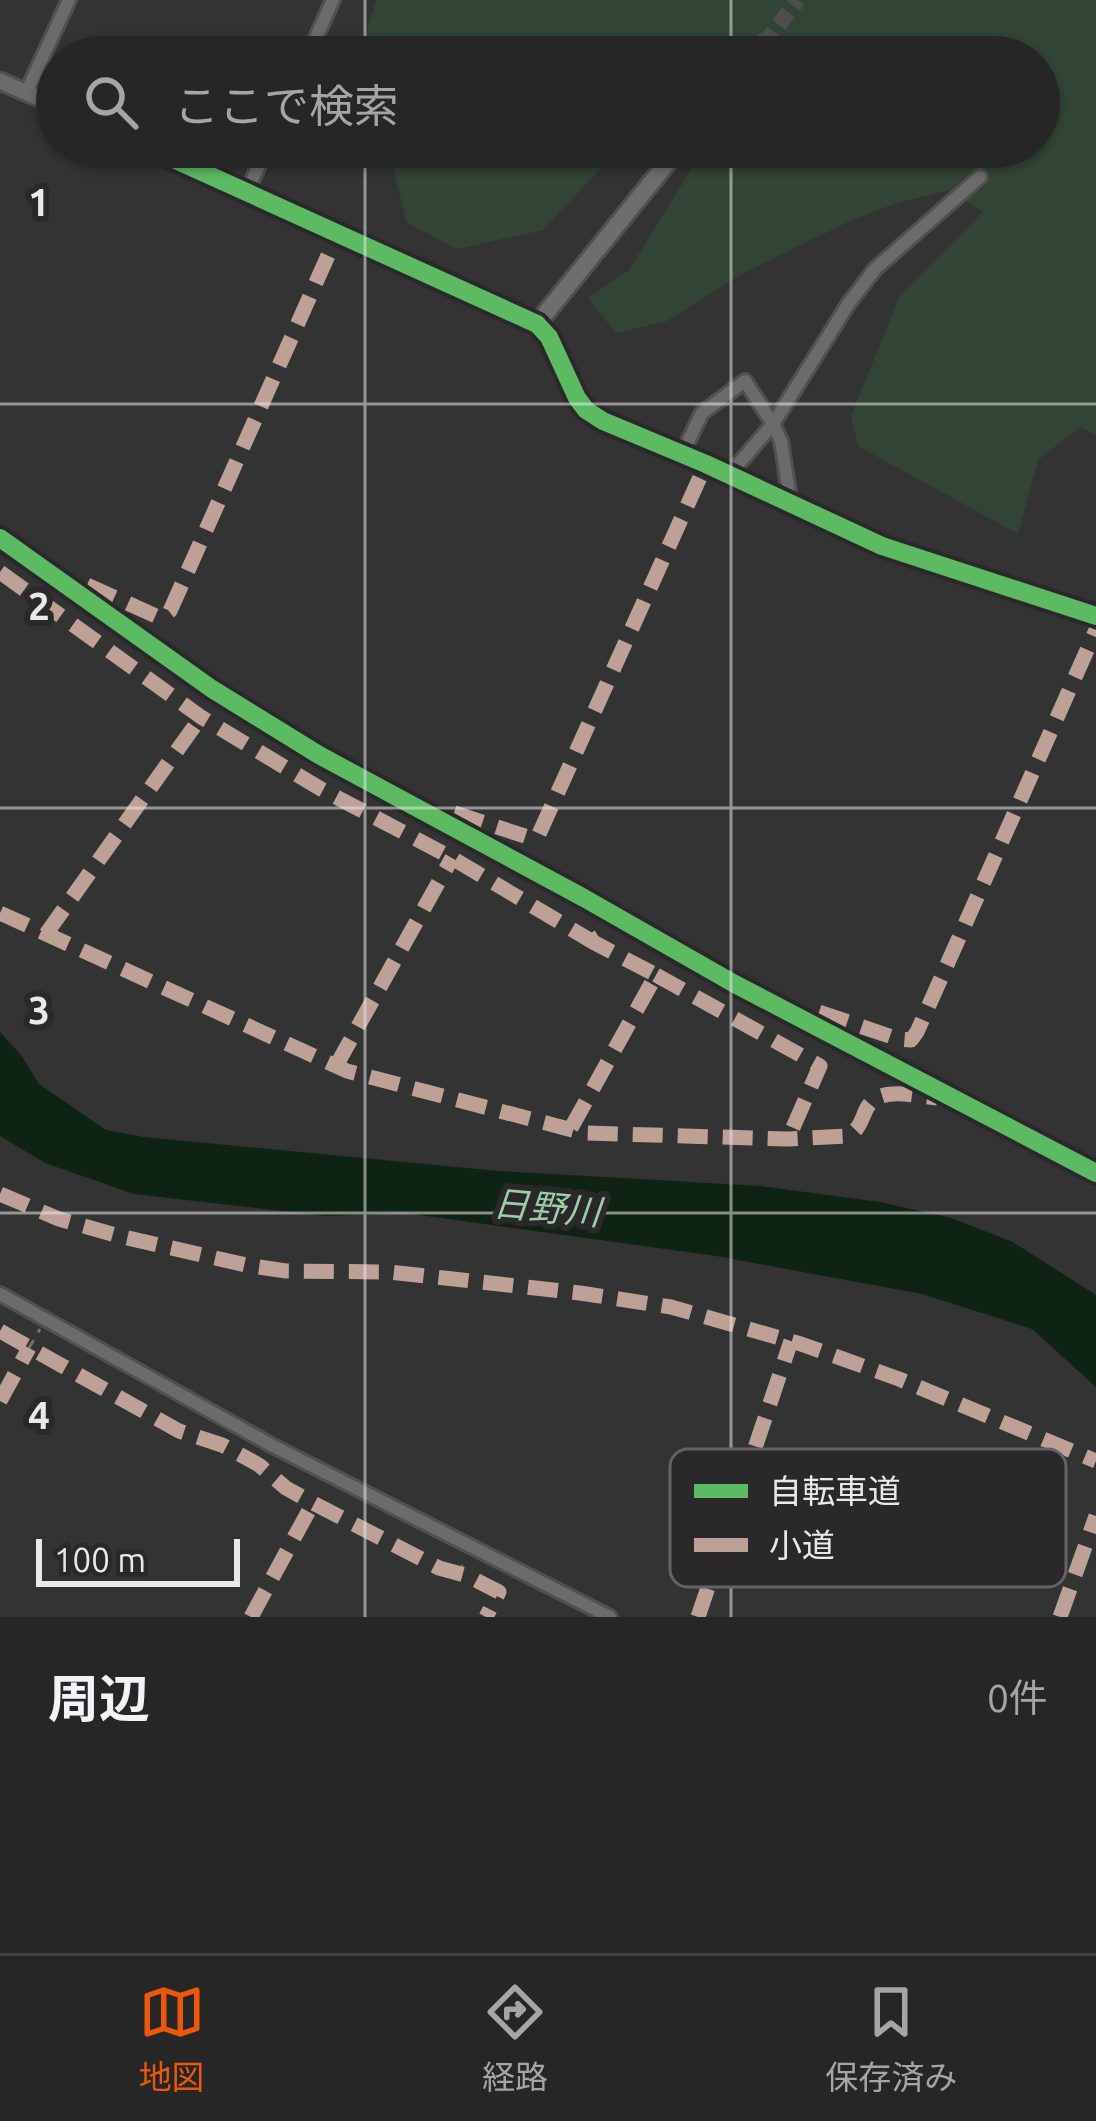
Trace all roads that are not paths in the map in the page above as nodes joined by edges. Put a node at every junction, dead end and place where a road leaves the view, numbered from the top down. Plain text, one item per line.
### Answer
1 (69, 0) edge
2 (333, 0) edge
3 (52, 36) edge
4 (317, 36) edge
5 (36, 71) edge
6 (0, 81) edge
7 (26, 93) junction
8 (36, 97) edge
9 (194, 168) edge
10 (258, 168) edge
11 (663, 168) edge
12 (980, 177) dead end
13 (247, 192) junction
14 (537, 323) junction
15 (773, 424) junction
16 (682, 454) junction
17 (729, 475) junction
18 (791, 505) junction
19 (0, 538) edge
20 (1096, 616) edge
21 (1096, 1174) edge
22 (0, 1294) edge
23 (610, 1617) edge

1 - 3 street
2 - 4 street
5 - 7 street
6 - 7 street
7 - 8 street
9 - 13 street
10 - 13 street
11 - 14 main road
12 - 15 street
13 - 14 street
14 - 16 street
15 - 16 street
15 - 17 street
15 - 18 street
16 - 17 street
17 - 18 street
18 - 20 street
19 - 21 street
22 - 23 street

